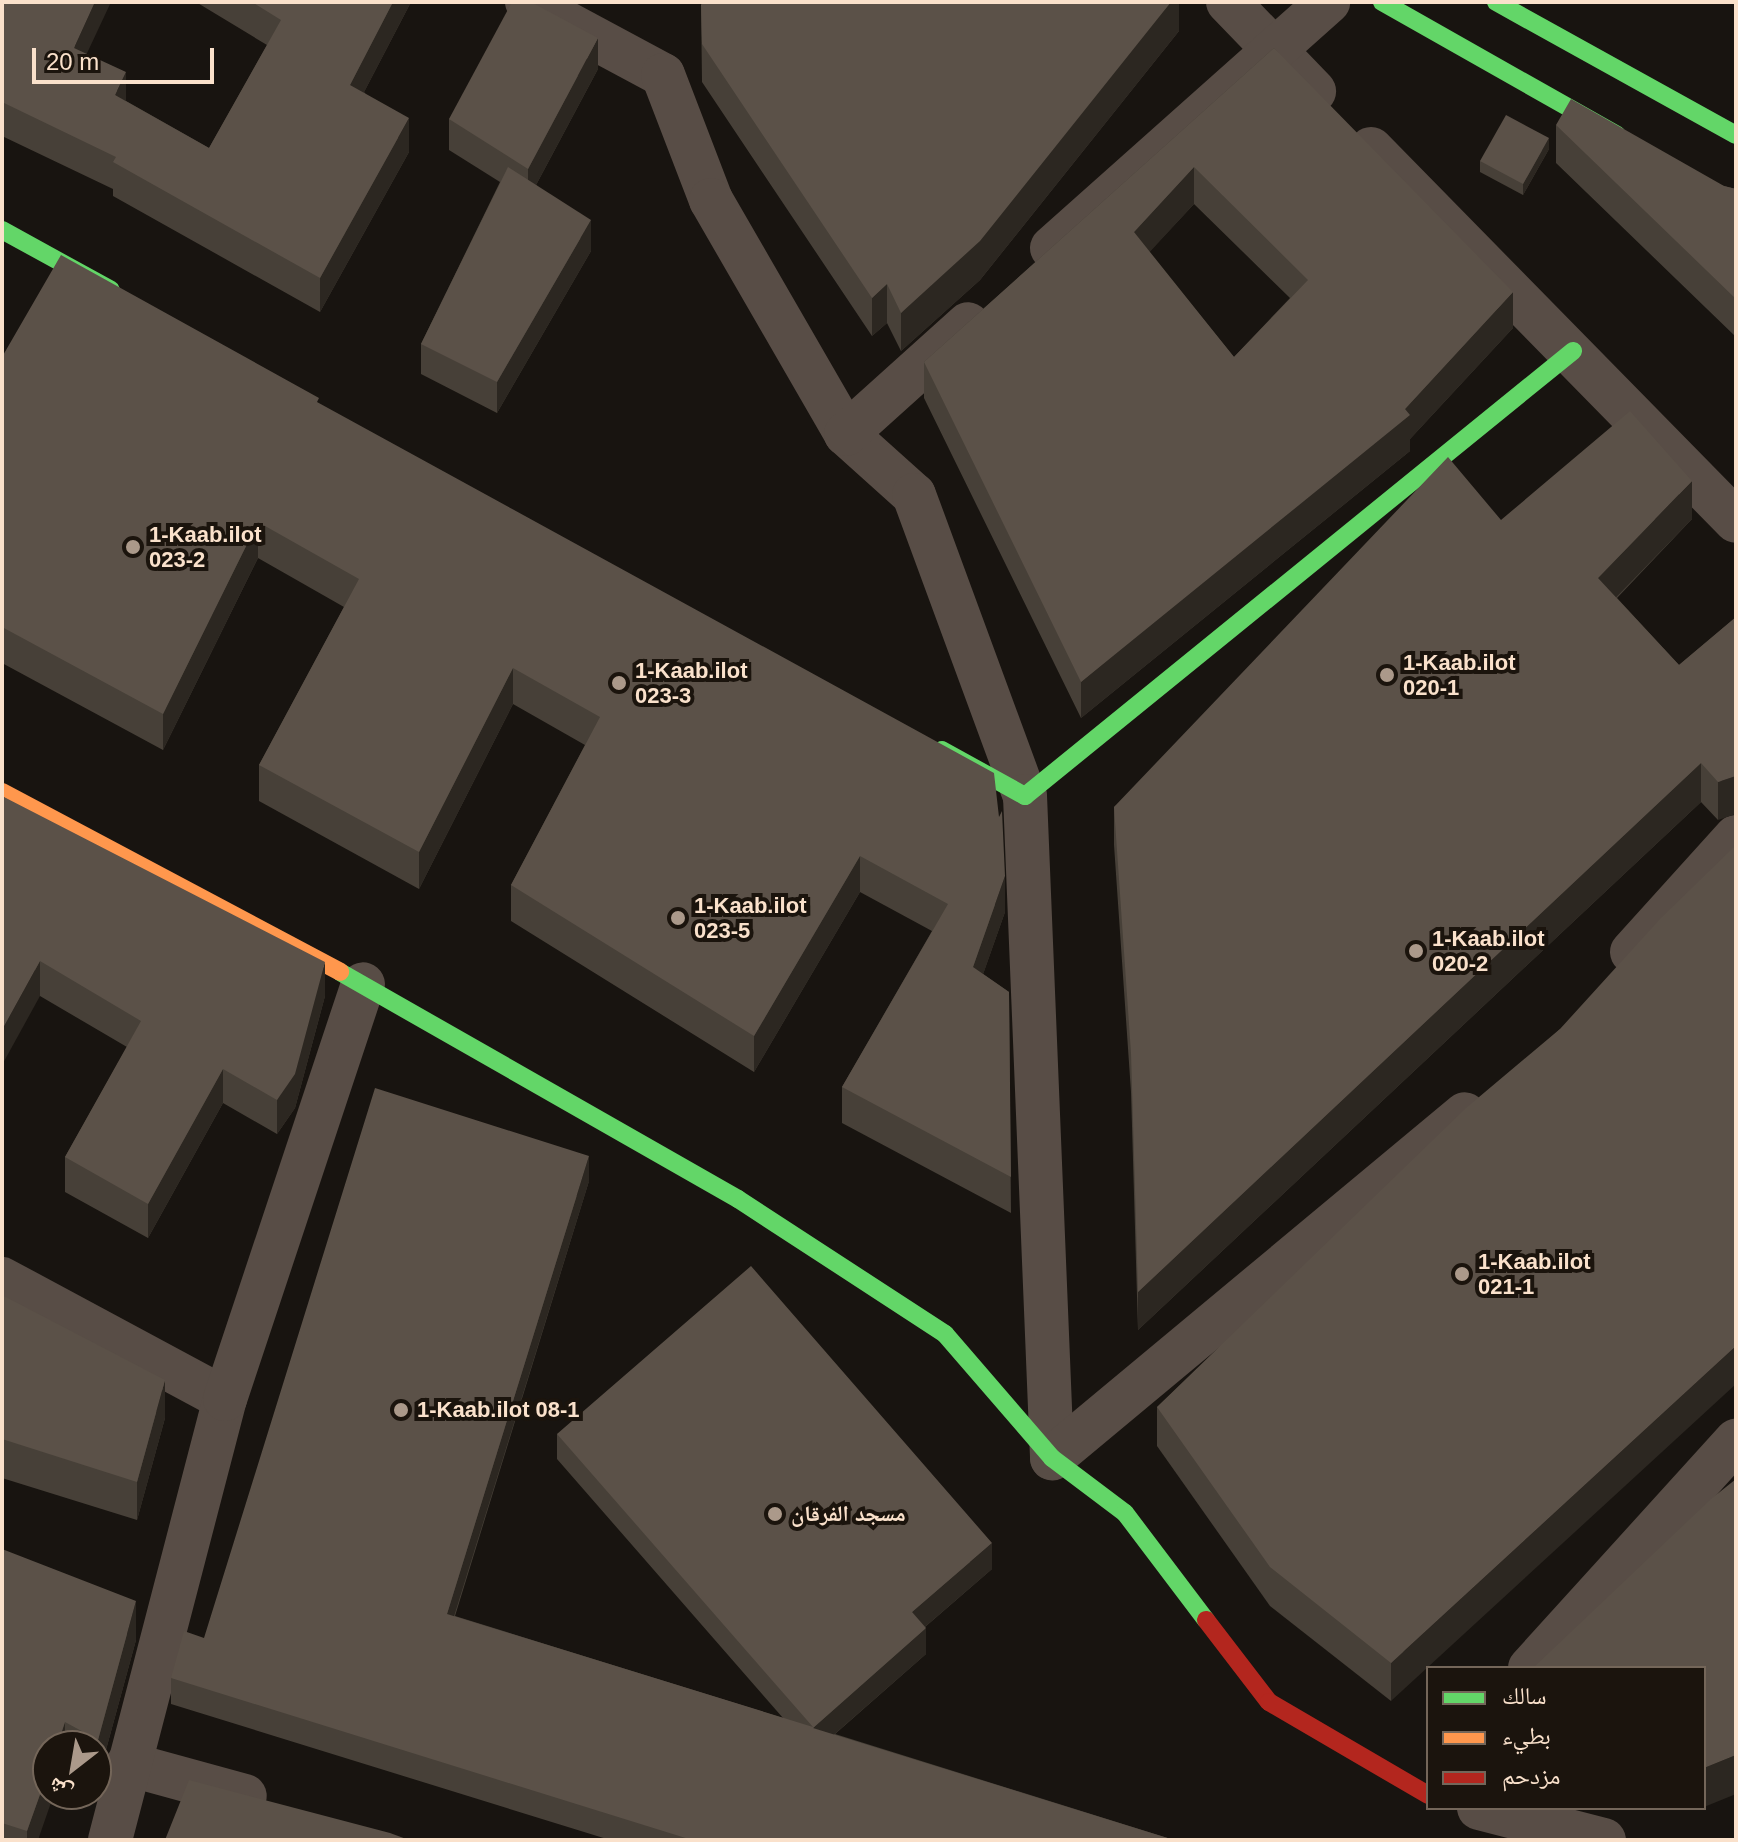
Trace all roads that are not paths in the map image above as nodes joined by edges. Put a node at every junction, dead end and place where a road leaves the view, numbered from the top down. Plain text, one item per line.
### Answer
1 (527, 2) edge
2 (1228, 2) edge
3 (1328, 2) edge
4 (1382, 2) edge
5 (1496, 2) edge
6 (1271, 48) junction
7 (1736, 135) edge
8 (1641, 149) edge
9 (2, 230) edge
10 (126, 299) edge
11 (1573, 351) junction
12 (846, 434) junction
13 (1736, 521) edge
14 (928, 742) edge
15 (2, 792) edge
16 (1025, 796) junction
17 (1736, 837) edge
18 (1607, 979) edge
19 (363, 984) junction
20 (1493, 1091) edge
21 (2, 1279) edge
22 (225, 1399) junction
23 (1736, 1441) edge
24 (1052, 1458) junction
25 (128, 1609) edge
26 (169, 1625) junction
27 (1532, 1666) edge
28 (128, 1764) junction
29 (1425, 1791) edge
30 (280, 1806) edge
31 (1487, 1810) edge
32 (110, 1840) edge
33 (1604, 1840) edge

1 - 12 street
2 - 6 street
3 - 6 street
4 - 8 street
5 - 7 street
6 - 11 street
6 - 12 street
9 - 10 street
11 - 13 street
11 - 16 street
12 - 16 street
14 - 16 street
15 - 19 street
16 - 24 street
17 - 18 street
19 - 22 street
19 - 24 street
20 - 24 street
21 - 22 street
22 - 26 street
23 - 27 street
24 - 29 street
25 - 26 street
26 - 28 street
28 - 30 street
28 - 32 street
31 - 33 street

